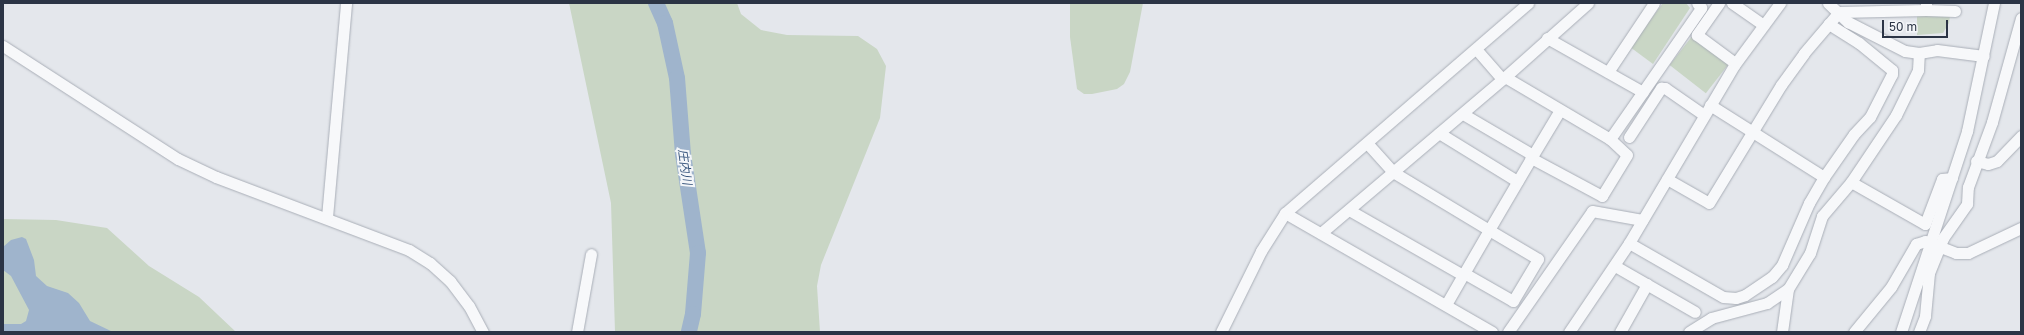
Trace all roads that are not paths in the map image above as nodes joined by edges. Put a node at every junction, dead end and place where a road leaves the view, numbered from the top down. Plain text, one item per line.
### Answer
1 (346, 3) edge
2 (1528, 3) edge
3 (1588, 3) edge
4 (1654, 3) edge
5 (1697, 3) edge
6 (1719, 3) edge
7 (1732, 3) edge
8 (1780, 3) edge
9 (1828, 3) edge
10 (1994, 3) edge
11 (1873, 7) edge
12 (1926, 7) edge
13 (1955, 11) dead end
14 (1839, 12) junction
15 (2021, 18) edge
16 (1828, 24) junction
17 (1763, 25) junction
18 (1547, 38) junction
19 (3, 46) edge
20 (1476, 50) junction
21 (1918, 53) junction
22 (1984, 56) junction
23 (1735, 63) junction
24 (1608, 72) junction
25 (1503, 78) junction
26 (1643, 92) junction
27 (1560, 110) junction
28 (1707, 110) junction
29 (1463, 114) junction
30 (1751, 131) junction
31 (1439, 133) junction
32 (1966, 135) junction
33 (2021, 136) edge
34 (1629, 137) dead end
35 (1610, 139) junction
36 (1985, 140) junction
37 (1367, 143) junction
38 (1532, 156) junction
39 (1976, 161) junction
40 (1393, 172) junction
41 (1824, 177) junction
42 (1952, 178) junction
43 (1666, 179) junction
44 (1518, 181) junction
45 (1851, 182) junction
46 (1349, 210) junction
47 (1285, 213) junction
48 (327, 217) junction
49 (1642, 220) junction
50 (2021, 228) edge
51 (1489, 230) junction
52 (1321, 233) junction
53 (1629, 243) junction
54 (1934, 244) junction
55 (591, 254) dead end
56 (1614, 266) junction
57 (1464, 274) junction
58 (1646, 284) junction
59 (1788, 289) junction
60 (1446, 305) junction
61 (1695, 312) dead end
62 (483, 332) edge
63 (577, 332) edge
64 (1221, 332) edge
65 (1492, 332) edge
66 (1508, 332) edge
67 (1569, 332) edge
68 (1620, 332) edge
69 (1689, 332) edge
70 (1782, 332) edge
71 (1854, 332) edge
72 (1901, 332) edge
73 (1919, 332) edge

1 - 48 street
2 - 20 street
3 - 18 street
4 - 24 street
5 - 26 street
6 - 23 street
7 - 17 street
8 - 17 street
9 - 14 street
10 - 22 street
11 - 12 street
11 - 14 street
12 - 13 street
14 - 16 street
14 - 21 street
15 - 36 street
16 - 30 street
16 - 41 street
17 - 23 street
18 - 24 street
18 - 25 street
19 - 48 street
20 - 25 street
20 - 37 street
21 - 22 street
21 - 45 street
22 - 32 street
23 - 28 street
24 - 26 street
25 - 27 street
25 - 29 street
26 - 35 street
27 - 35 street
27 - 38 street
28 - 30 street
28 - 34 street
28 - 43 street
29 - 31 street
29 - 38 street
30 - 41 street
30 - 43 street
31 - 40 street
31 - 44 street
32 - 36 street
32 - 42 street
33 - 39 street
35 - 38 street
36 - 39 street
37 - 40 street
37 - 47 street
38 - 44 street
39 - 54 street
40 - 46 street
40 - 51 street
41 - 53 street
42 - 45 street
42 - 54 street
43 - 49 street
44 - 51 street
45 - 59 street
46 - 52 street
46 - 57 street
47 - 52 street
47 - 64 street
48 - 62 street
49 - 53 street
49 - 66 street
50 - 54 street
51 - 57 street
51 - 57 street
52 - 60 street
53 - 56 street
54 - 71 street
54 - 72 street
54 - 73 street
55 - 63 street
56 - 58 street
56 - 67 street
57 - 60 street
58 - 61 street
58 - 68 street
59 - 69 street
59 - 70 street
60 - 65 street

